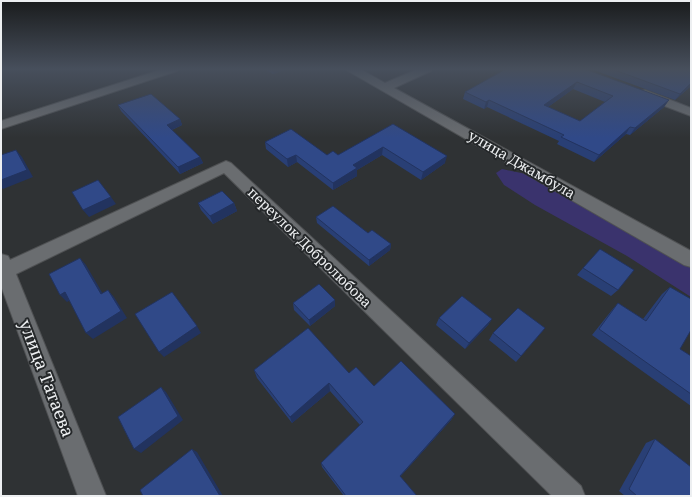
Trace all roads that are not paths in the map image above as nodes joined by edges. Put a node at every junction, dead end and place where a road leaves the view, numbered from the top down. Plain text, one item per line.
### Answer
1 (102, 92) edge
2 (394, 92) edge
3 (641, 92) edge
4 (691, 112) edge
5 (1, 125) edge
6 (691, 260) edge
7 (3, 265) edge
8 (92, 496) edge
9 (571, 496) edge

1 - 5 street
2 - 6 street, улица Джамбула
3 - 4 street
7 - 8 street, улица Татаева
7 - 9 street, переулок Добролюбова

